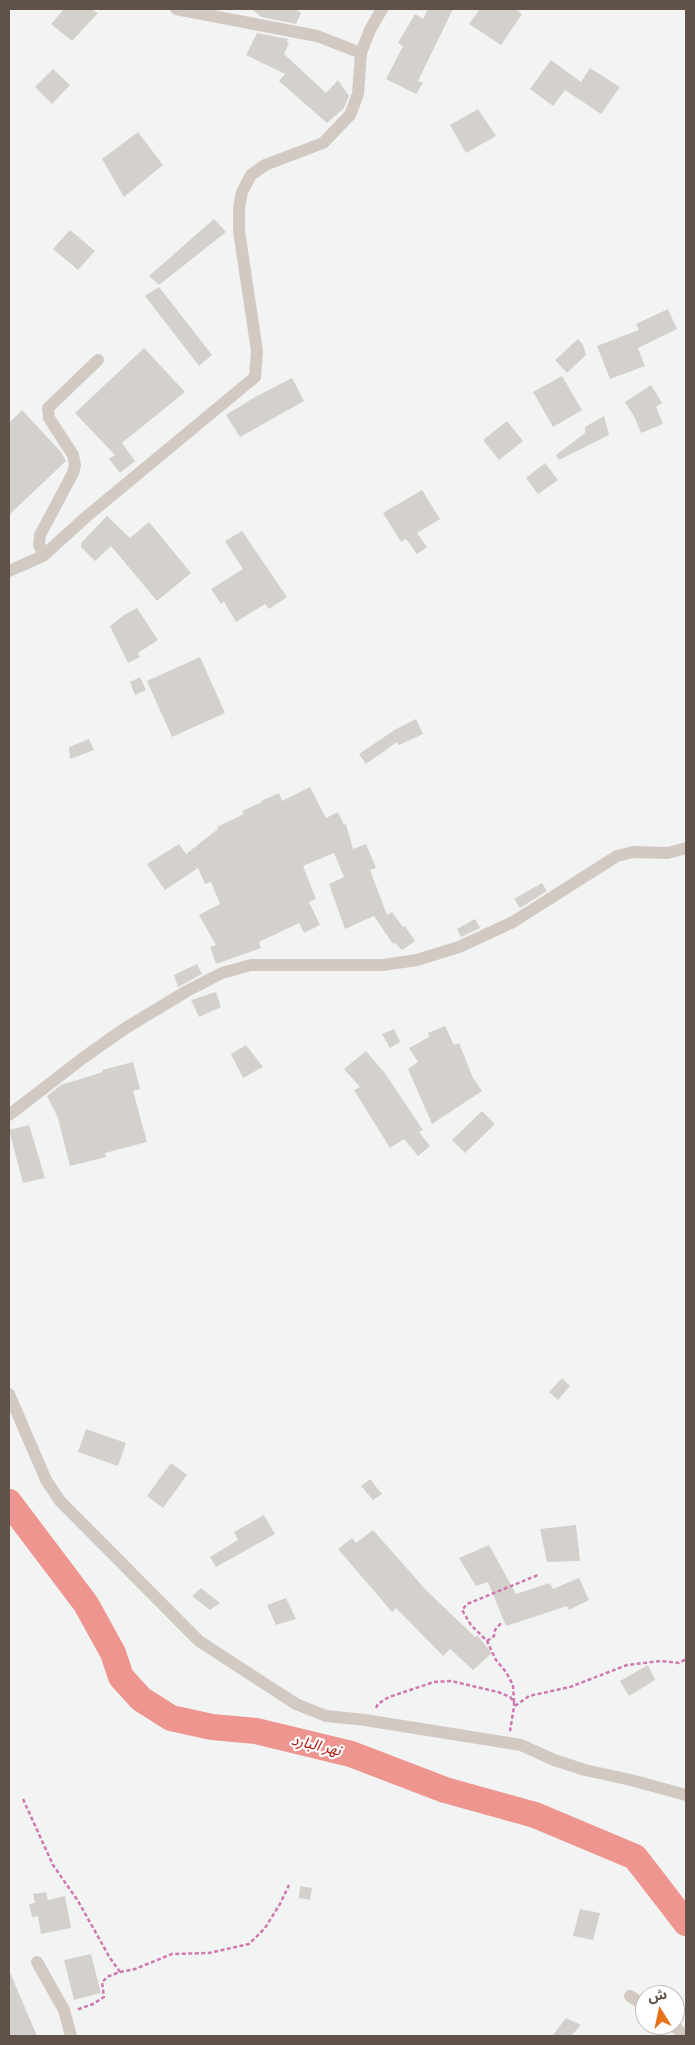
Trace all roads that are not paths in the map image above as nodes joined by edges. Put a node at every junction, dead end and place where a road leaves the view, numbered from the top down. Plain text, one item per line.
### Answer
1 (176, 9) edge
2 (382, 9) edge
3 (361, 53) junction
4 (98, 360) dead end
5 (44, 554) junction
6 (9, 571) edge
7 (686, 848) edge
8 (9, 1115) edge
9 (9, 1394) edge
10 (686, 1795) edge
11 (37, 1962) dead end
12 (630, 1996) dead end
13 (635, 1999) edge
14 (71, 2036) edge

1 - 3 street
2 - 3 street
3 - 5 street
4 - 5 street
5 - 6 street
7 - 8 street
9 - 10 street
11 - 14 street
12 - 13 street

